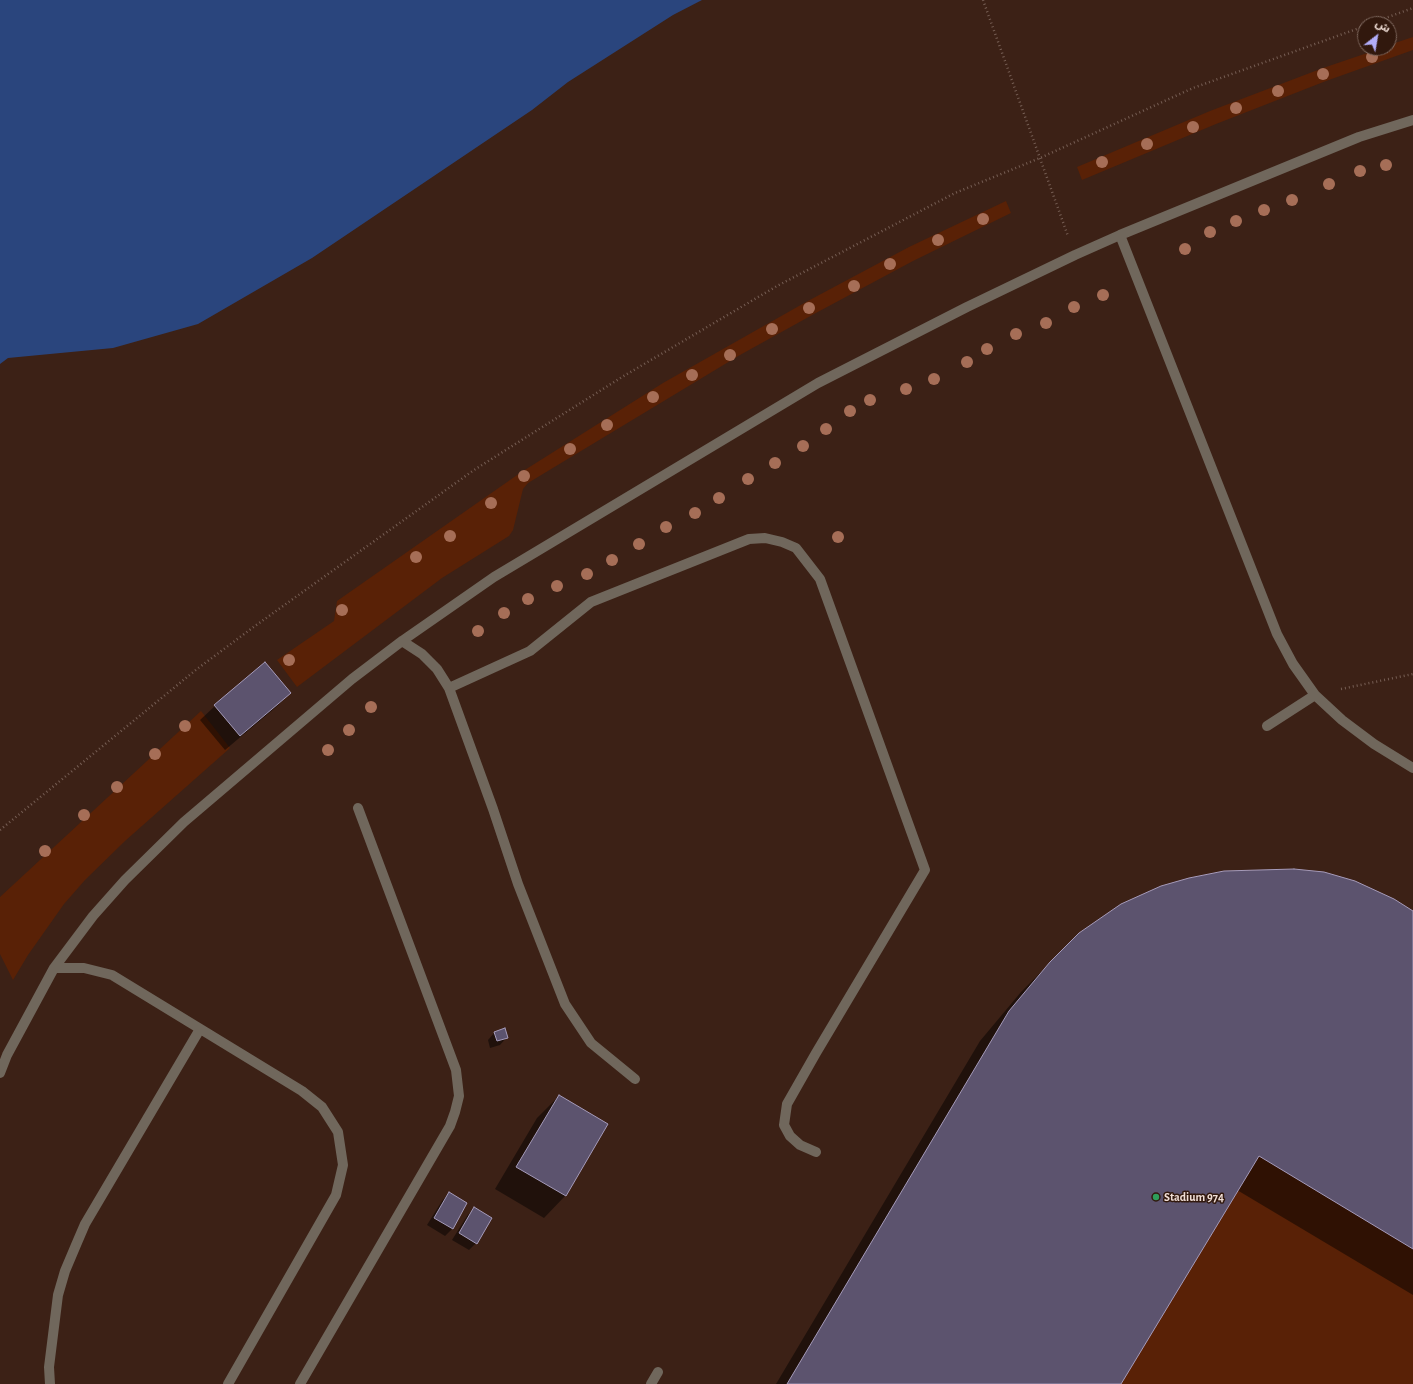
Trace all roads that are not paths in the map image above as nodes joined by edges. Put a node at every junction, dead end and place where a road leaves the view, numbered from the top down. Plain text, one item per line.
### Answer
1 (1413, 120) edge
2 (1120, 236) junction
3 (402, 641) junction
4 (449, 688) junction
5 (1315, 695) junction
6 (1267, 726) dead end
7 (1413, 768) edge
8 (358, 808) dead end
9 (54, 968) junction
10 (200, 1030) junction
11 (0, 1074) edge
12 (635, 1079) dead end
13 (816, 1152) dead end
14 (658, 1372) dead end
15 (50, 1384) edge
16 (228, 1384) edge
17 (300, 1384) edge
18 (651, 1384) edge

1 - 2 street
2 - 3 street
2 - 5 street
3 - 4 street
3 - 9 street
4 - 12 street
4 - 13 street
5 - 6 street
5 - 7 street
8 - 17 street
9 - 10 street
9 - 11 street
10 - 15 street
10 - 16 street
14 - 18 street

